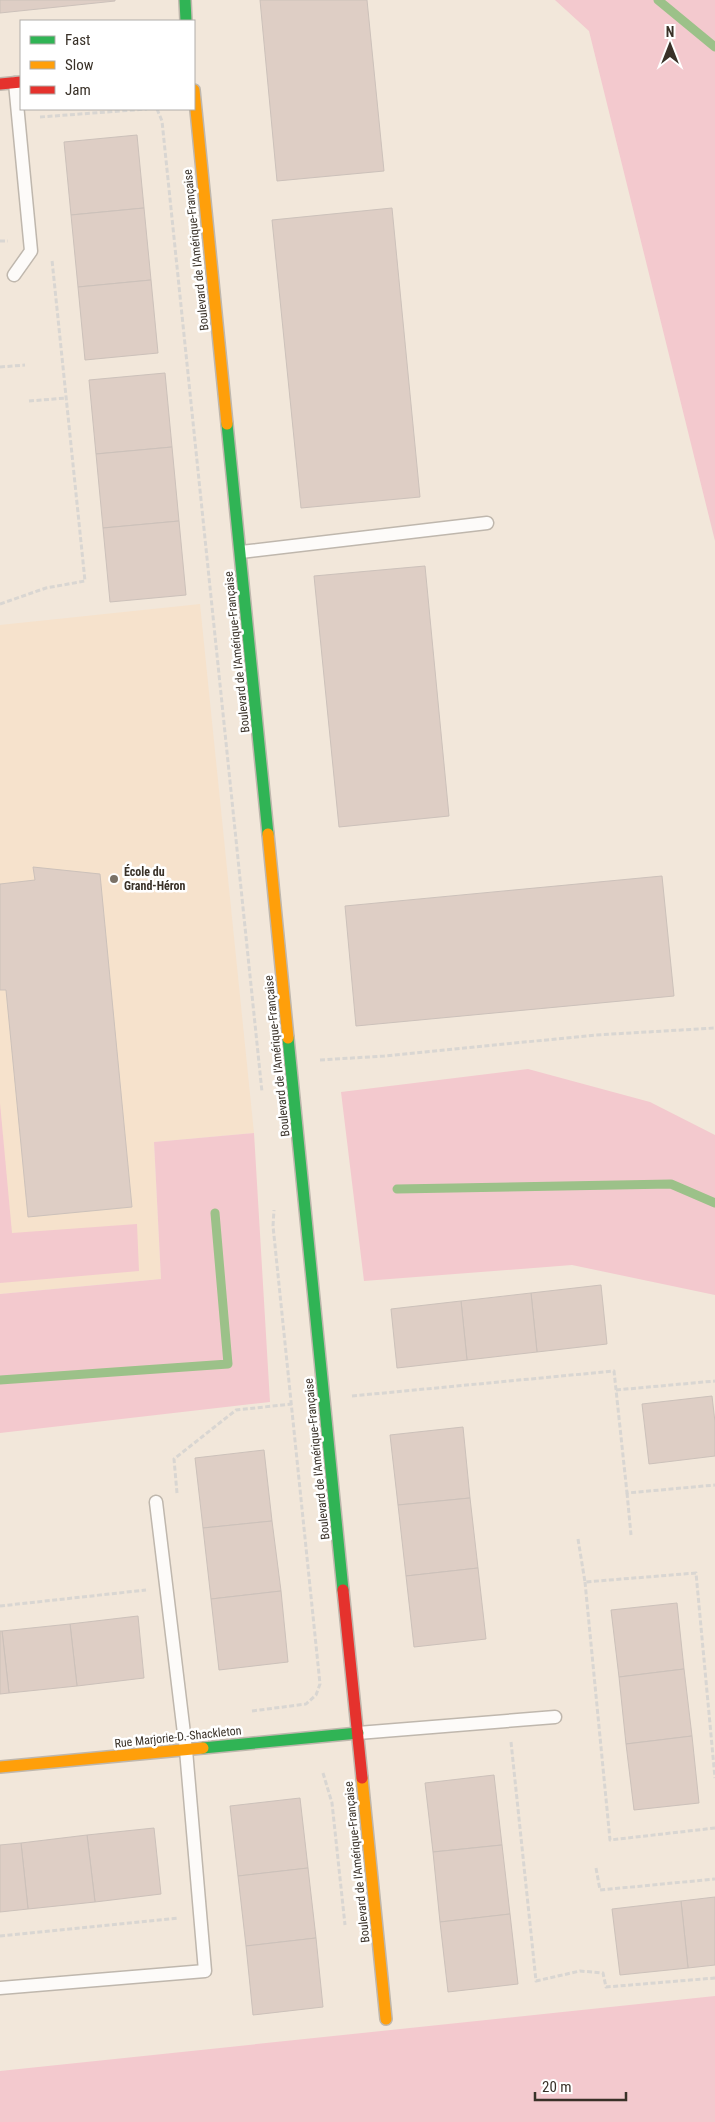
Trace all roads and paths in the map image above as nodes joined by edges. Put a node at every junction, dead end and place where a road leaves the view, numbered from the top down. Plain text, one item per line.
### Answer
1 (184, 0) edge
2 (186, 20) edge
3 (18, 82) edge
4 (0, 84) edge
5 (195, 100) edge
6 (134, 110) edge
7 (157, 110) edge
8 (39, 117) junction
9 (18, 119) junction
10 (40, 127) dead end
11 (51, 252) dead end
12 (14, 275) dead end
13 (25, 365) dead end
14 (0, 367) edge
15 (66, 398) junction
16 (29, 401) dead end
17 (487, 523) dead end
18 (241, 552) junction
19 (0, 604) edge
20 (715, 1028) edge
21 (292, 1062) junction
22 (263, 1100) dead end
23 (274, 1201) dead end
24 (715, 1381) edge
25 (616, 1390) junction
26 (351, 1396) dead end
27 (292, 1404) junction
28 (715, 1485) edge
29 (627, 1493) junction
30 (178, 1498) dead end
31 (156, 1502) dead end
32 (631, 1535) dead end
33 (578, 1539) dead end
34 (584, 1582) junction
35 (165, 1588) junction
36 (0, 1606) edge
37 (249, 1711) dead end
38 (555, 1717) dead end
39 (358, 1733) junction
40 (502, 1740) dead end
41 (186, 1750) junction
42 (0, 1767) edge
43 (715, 1778) edge
44 (715, 1828) edge
45 (596, 1868) dead end
46 (715, 1879) edge
47 (200, 1915) junction
48 (0, 1936) edge
49 (715, 1978) edge
50 (0, 1988) edge
51 (386, 2019) dead end

1 - 2 street
3 - 4 street
3 - 9 lane
5 - 18 street, Boulevard de l'Amérique-Française
6 - 8 path
7 - 22 path
8 - 9 path
8 - 10 path
9 - 12 lane
11 - 15 path
13 - 14 path
15 - 16 path
15 - 19 path
17 - 18 lane
18 - 21 street, Boulevard de l'Amérique-Française
20 - 21 path
21 - 39 street, Boulevard de l'Amérique-Française
23 - 27 path
24 - 25 path
25 - 26 path
25 - 29 path
27 - 30 path
27 - 37 path
28 - 29 path
29 - 32 path
31 - 35 lane
33 - 34 path
34 - 43 path
34 - 44 path
35 - 36 path
35 - 41 lane
38 - 39 lane
39 - 41 street, Rue Marjorie-D.-Shackleton
39 - 51 street, Boulevard de l'Amérique-Française
40 - 49 path
41 - 42 street, Rue Marjorie-D.-Shackleton
41 - 47 lane
45 - 46 path
47 - 48 path
47 - 50 lane

